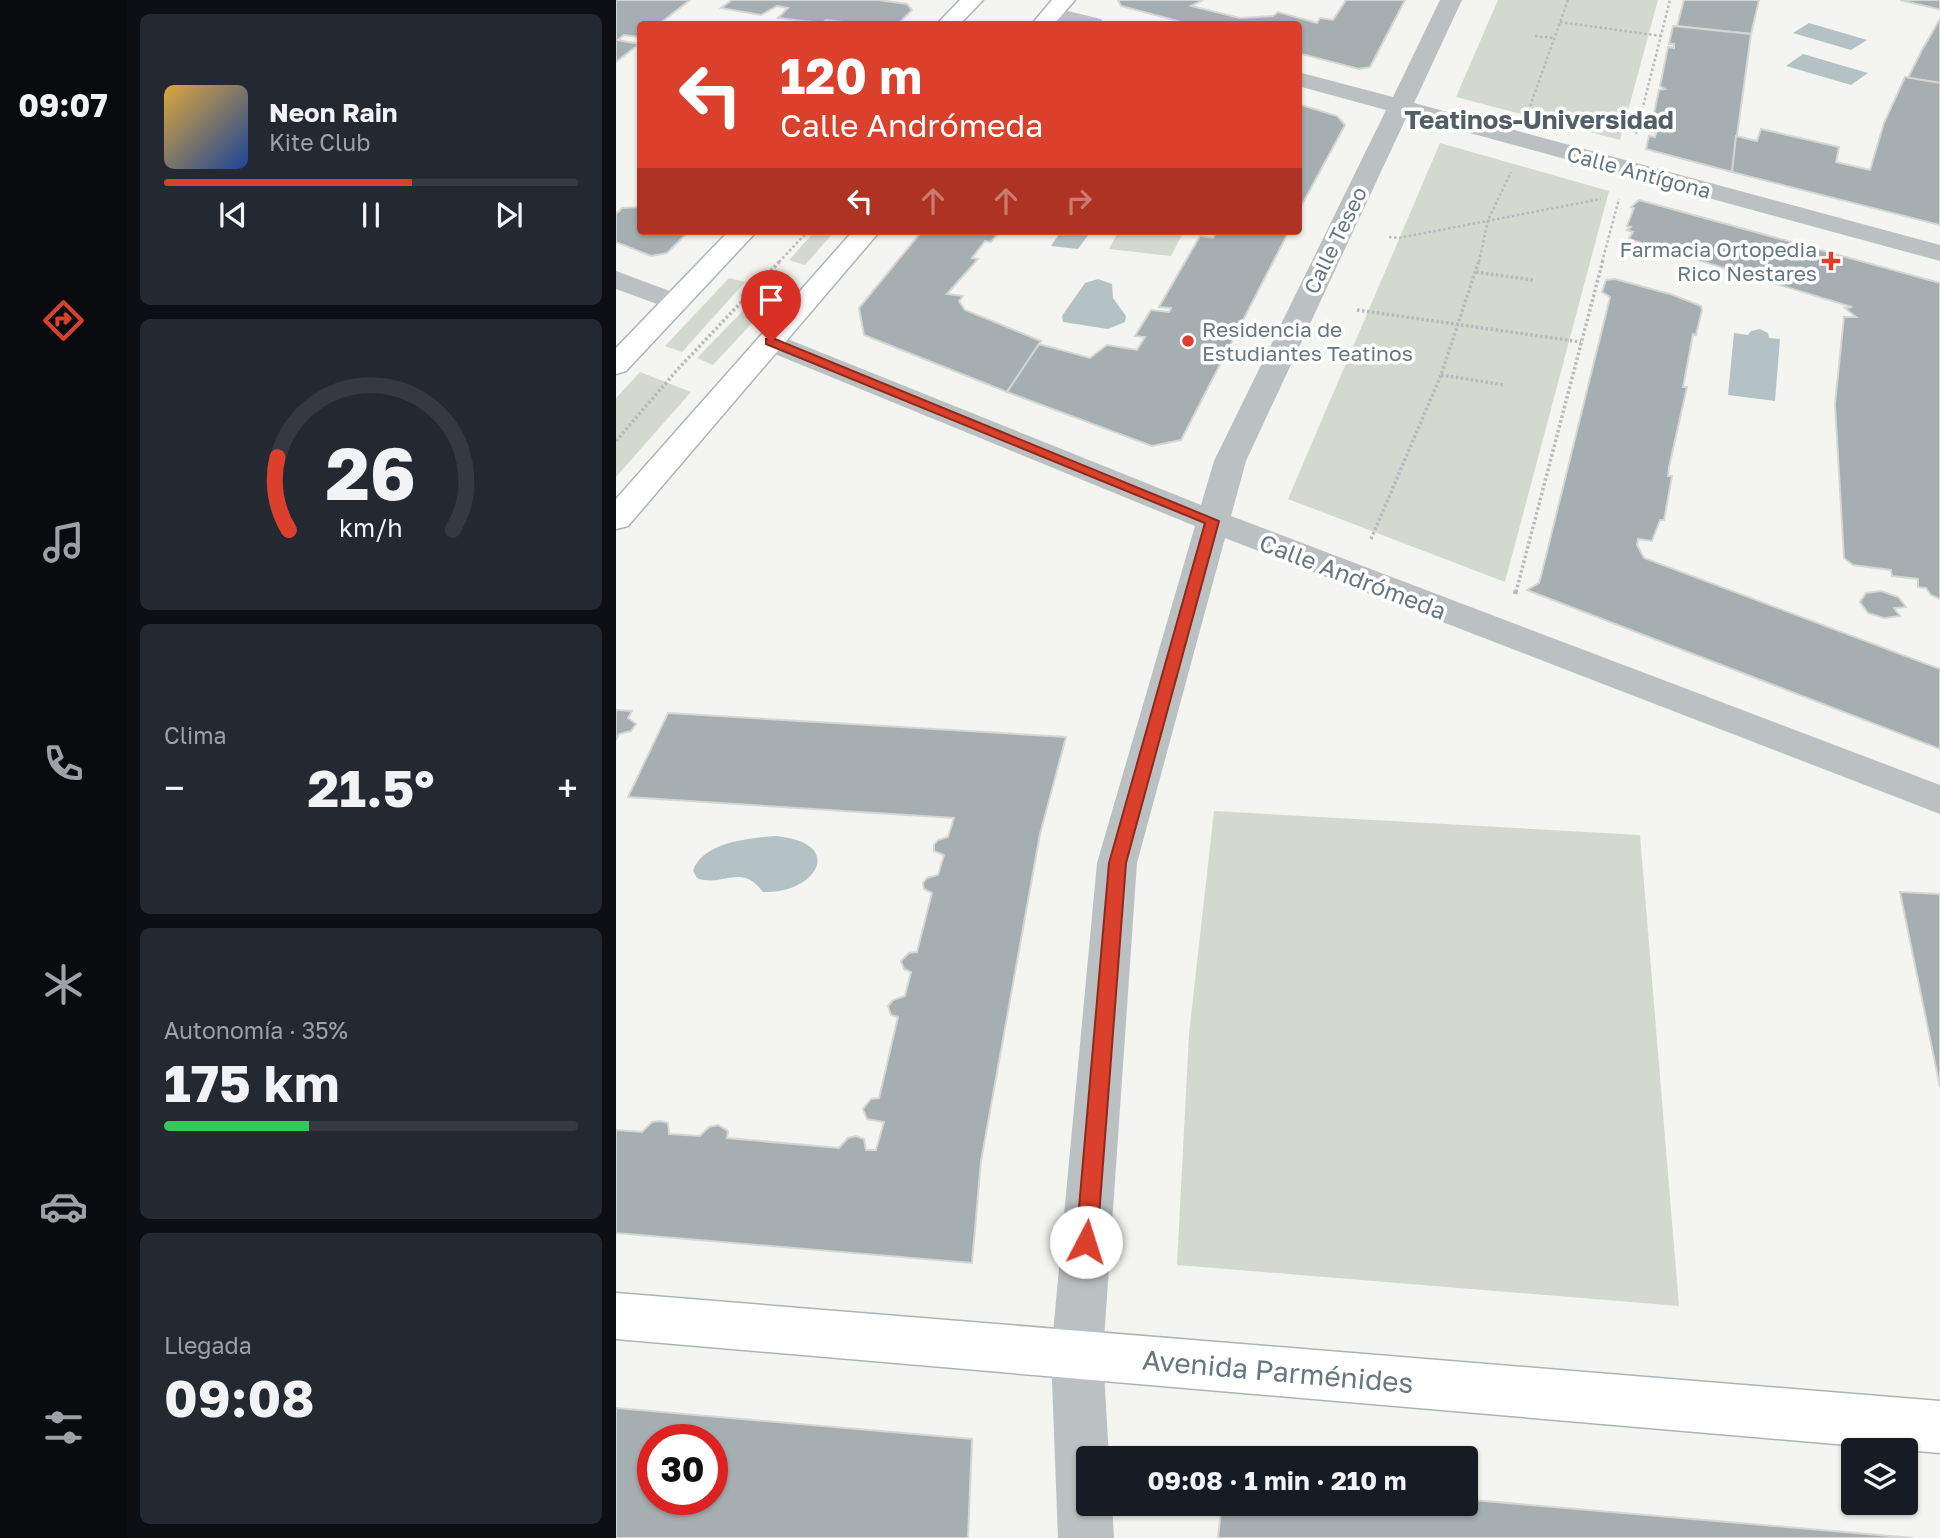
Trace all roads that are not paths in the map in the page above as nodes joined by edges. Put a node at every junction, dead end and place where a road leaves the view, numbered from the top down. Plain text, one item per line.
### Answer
1 (972, 0) edge
2 (1451, 0) edge
3 (1053, 13) edge
4 (951, 21) edge
5 (1082, 21) edge
6 (1302, 80) edge
7 (1400, 106) junction
8 (863, 235) edge
9 (736, 239) edge
10 (1940, 253) edge
11 (616, 279) edge
12 (676, 303) junction
13 (771, 342) junction
14 (616, 365) edge
15 (616, 519) edge
16 (1213, 521) junction
17 (1940, 800) edge
18 (616, 1316) edge
19 (1077, 1354) junction
20 (1940, 1427) edge
21 (1086, 1538) edge

1 - 4 main road
2 - 7 street, Calle Teseo
3 - 5 street
6 - 7 street, Calle Antígona
7 - 10 street, Calle Antígona
7 - 16 street, Calle Teseo
8 - 13 main road
9 - 12 main road
11 - 12 street
12 - 14 main road
13 - 15 main road
13 - 16 street, Calle Andrómeda
16 - 17 street, Calle Andrómeda
16 - 19 street, Calle Teseo
18 - 19 main road, Avenida Parménides
19 - 20 main road, Avenida Parménides
19 - 21 street, Calle Teseo

